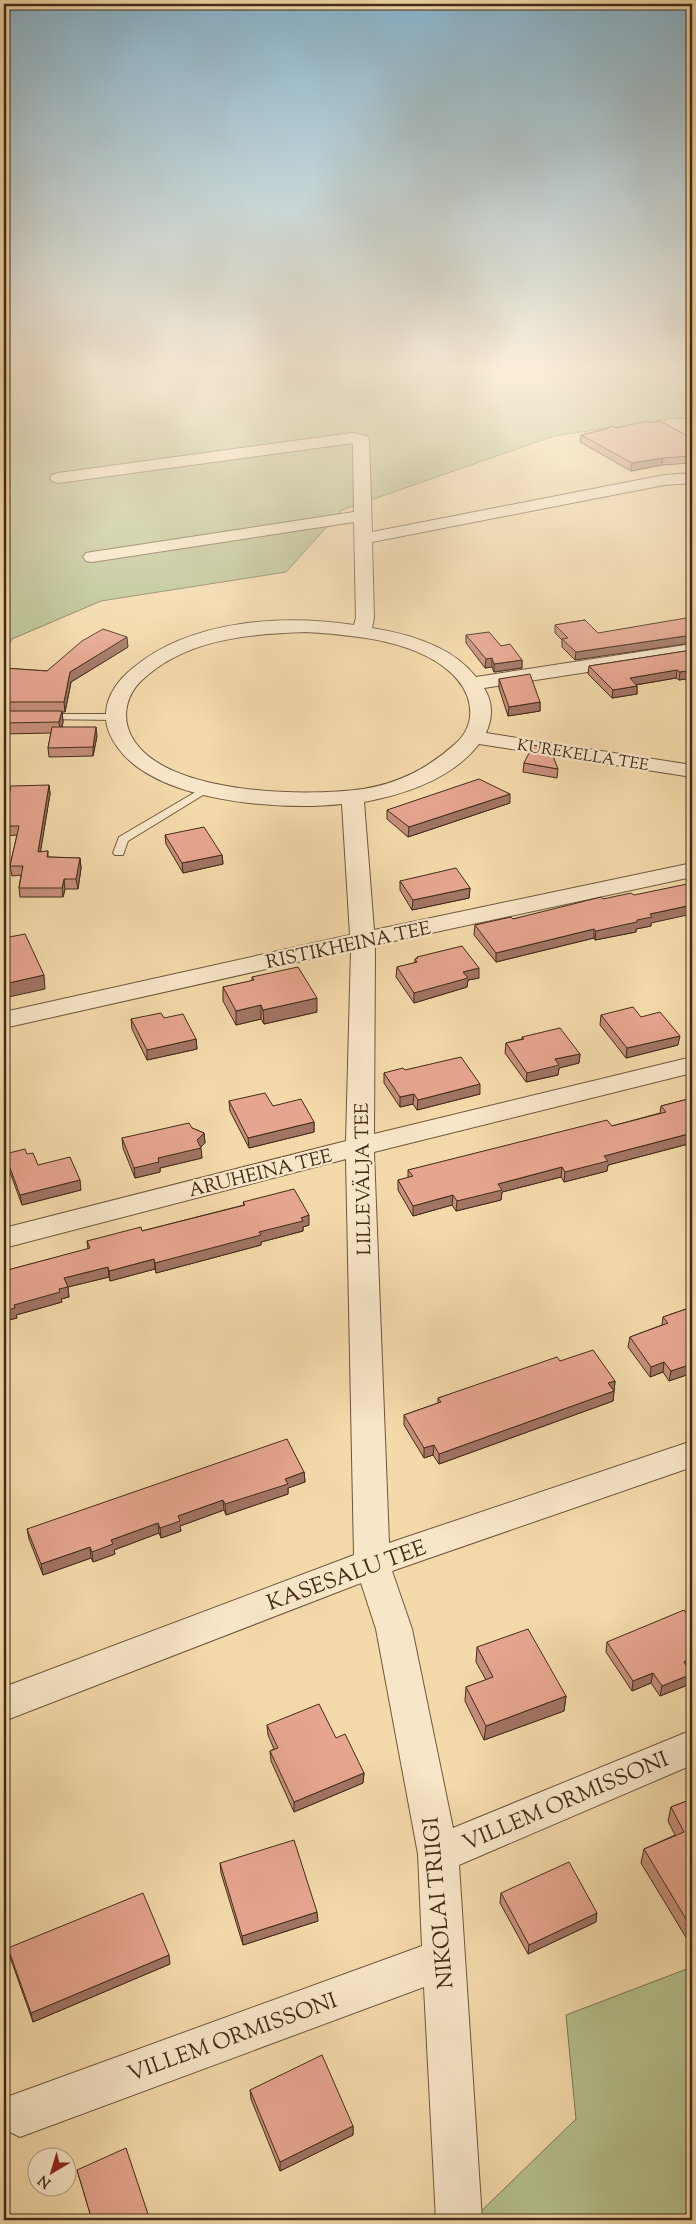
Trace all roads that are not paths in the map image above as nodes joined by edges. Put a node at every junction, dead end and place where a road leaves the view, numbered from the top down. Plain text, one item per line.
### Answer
1 (82, 475) edge
2 (361, 475) edge
3 (58, 478) dead end
4 (692, 478) edge
5 (362, 516) junction
6 (363, 539) junction
7 (92, 557) dead end
8 (362, 631) junction
9 (692, 650) edge
10 (472, 684) junction
11 (32, 717) edge
12 (115, 717) junction
13 (474, 737) junction
14 (692, 771) edge
15 (204, 790) junction
16 (349, 797) junction
17 (120, 853) dead end
18 (692, 870) edge
19 (362, 940) junction
20 (4, 1020) edge
21 (692, 1065) edge
22 (360, 1146) junction
23 (4, 1238) edge
24 (692, 1454) edge
25 (372, 1562) junction
26 (4, 1704) edge
27 (692, 1747) edge
28 (438, 1854) junction
29 (444, 1959) junction
30 (20, 2114) dead end
31 (458, 2220) edge

1 - 3 street
2 - 5 street
4 - 6 street
5 - 6 street
5 - 7 street
6 - 8 street
8 - 10 street
8 - 12 street
9 - 10 street
10 - 13 street
11 - 12 lane
12 - 15 street
13 - 14 street, KUREKELLA TEE
13 - 16 street
15 - 16 street
15 - 17 lane
16 - 19 street, LILLEVÄLJA TEE
18 - 19 street, RISTIKHEINA TEE
19 - 20 street, RISTIKHEINA TEE
19 - 22 street, LILLEVÄLJA TEE
21 - 22 street, ARUHEINA TEE
22 - 23 street, ARUHEINA TEE
22 - 25 street, LILLEVÄLJA TEE
24 - 25 street, KASESALU TEE
25 - 26 street, KASESALU TEE
25 - 28 street, NIKOLAI TRIIGI
27 - 28 street, VILLEM ORMISSONI
28 - 29 street, NIKOLAI TRIIGI
29 - 30 street, VILLEM ORMISSONI
29 - 31 street, NIKOLAI TRIIGI

